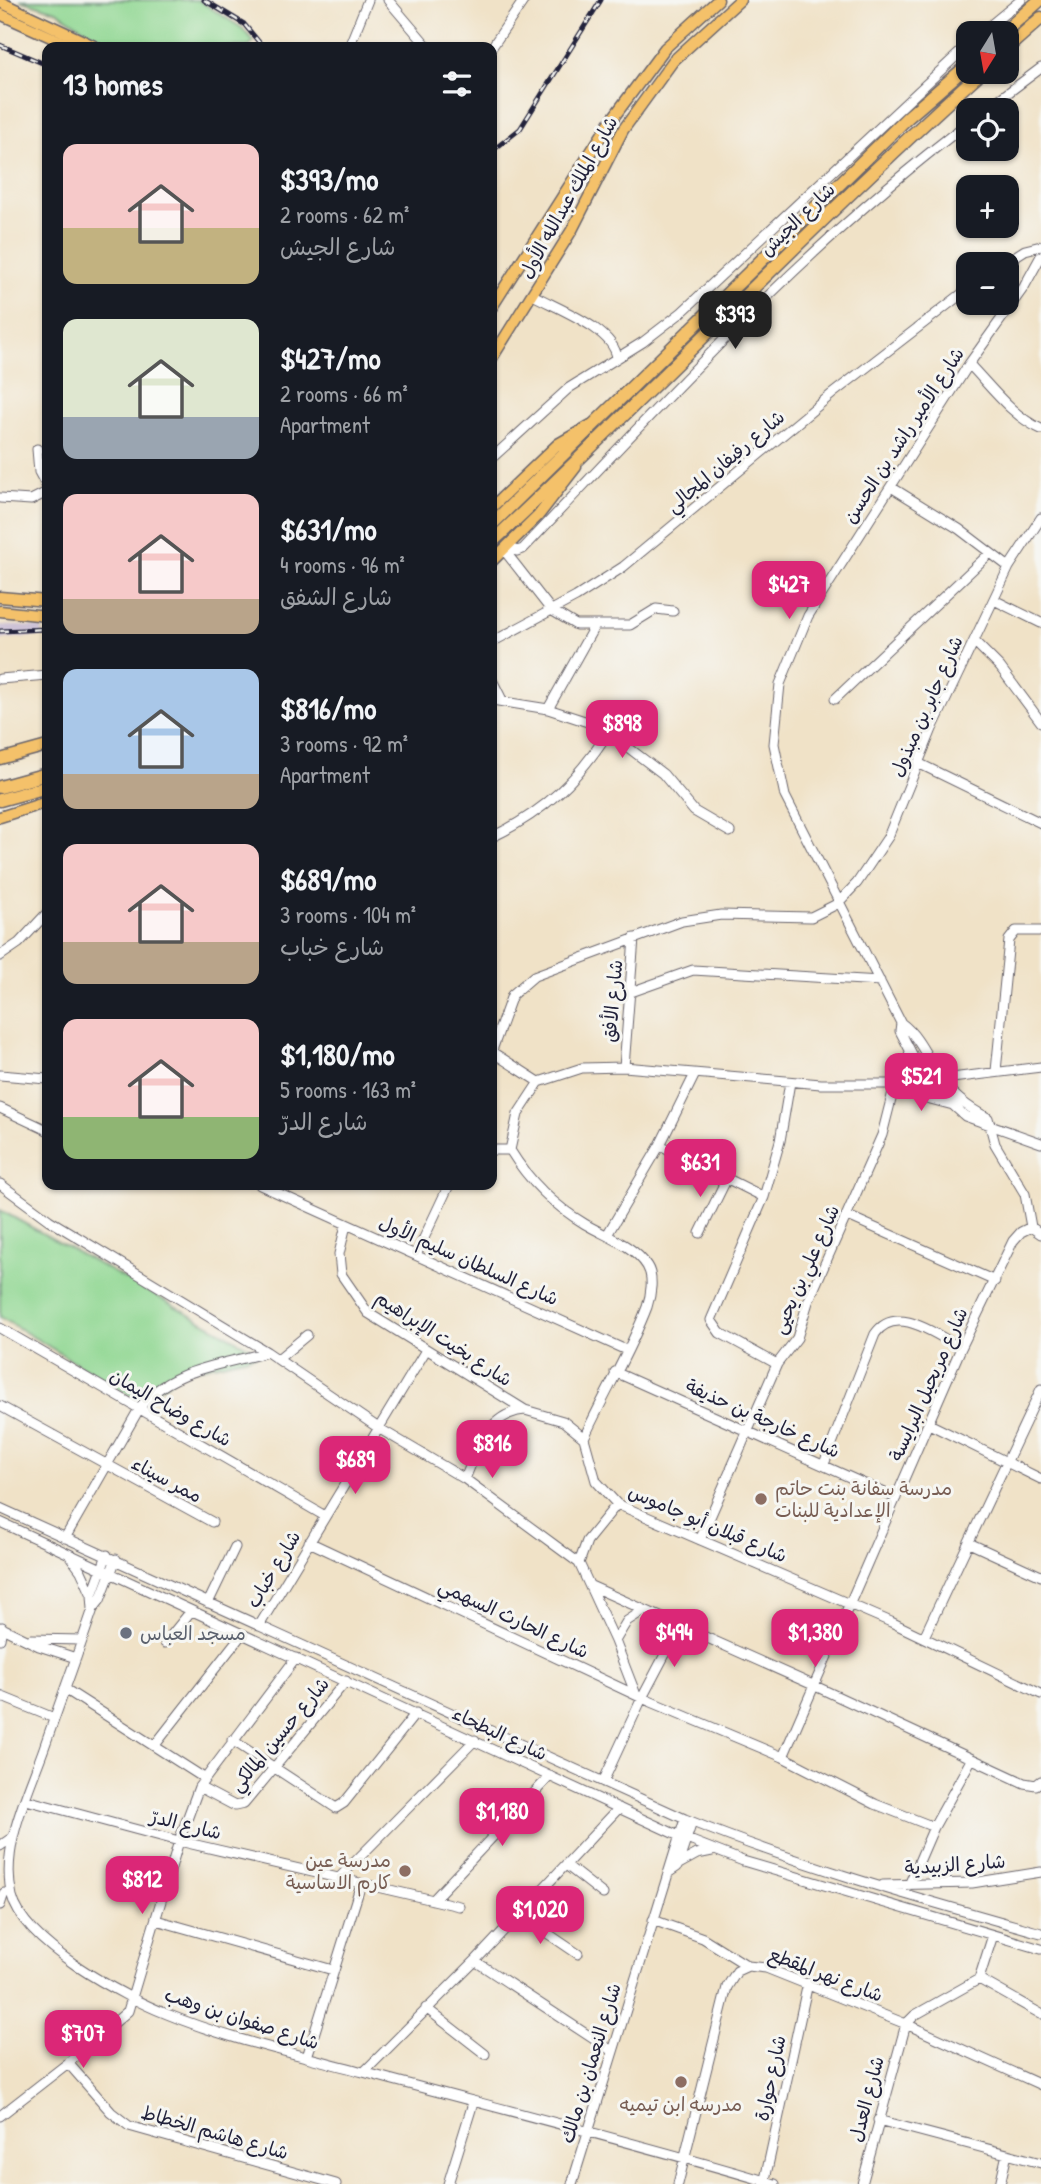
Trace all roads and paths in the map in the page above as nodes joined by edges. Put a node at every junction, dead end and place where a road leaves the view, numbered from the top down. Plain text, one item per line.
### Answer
1 (368, 0) edge
2 (388, 0) edge
3 (524, 0) edge
4 (718, 0) edge
5 (740, 0) edge
6 (1021, 0) edge
7 (1040, 0) edge
8 (0, 2) edge
9 (0, 14) edge
10 (1040, 19) edge
11 (996, 21) edge
12 (1016, 21) edge
13 (1019, 38) edge
14 (62, 42) edge
15 (85, 42) edge
16 (351, 42) edge
17 (424, 42) edge
18 (495, 42) edge
19 (956, 56) edge
20 (1041, 68) edge
21 (956, 75) edge
22 (968, 84) edge
23 (1001, 98) edge
24 (610, 122) junction
25 (623, 130) junction
26 (956, 133) edge
27 (1041, 246) edge
28 (1019, 254) edge
29 (1041, 256) edge
30 (533, 295) junction
31 (956, 298) edge
32 (497, 299) edge
33 (497, 350) edge
34 (617, 358) junction
35 (969, 364) junction
36 (593, 424) junction
37 (1041, 429) edge
38 (37, 449) dead end
39 (497, 449) edge
40 (584, 455) junction
41 (42, 480) edge
42 (891, 487) junction
43 (42, 492) edge
44 (0, 498) edge
45 (497, 502) edge
46 (517, 509) junction
47 (1041, 518) edge
48 (542, 520) junction
49 (497, 521) edge
50 (497, 535) edge
51 (506, 548) junction
52 (989, 554) junction
53 (497, 556) edge
54 (1009, 567) junction
55 (0, 597) edge
56 (994, 600) junction
57 (42, 601) edge
58 (551, 610) junction
59 (0, 611) edge
60 (673, 611) dead end
61 (42, 615) edge
62 (1041, 623) edge
63 (594, 625) junction
64 (497, 639) edge
65 (974, 641) junction
66 (42, 675) edge
67 (0, 679) edge
68 (835, 699) dead end
69 (497, 700) edge
70 (548, 709) junction
71 (1041, 722) edge
72 (609, 731) junction
73 (42, 747) edge
74 (0, 759) edge
75 (918, 763) junction
76 (42, 775) edge
77 (0, 787) edge
78 (42, 788) edge
79 (0, 800) edge
80 (42, 804) edge
81 (0, 817) edge
82 (1041, 823) edge
83 (730, 832) dead end
84 (497, 834) edge
85 (837, 904) junction
86 (42, 918) edge
87 (1041, 932) edge
88 (634, 938) junction
89 (0, 956) edge
90 (880, 981) junction
91 (631, 992) junction
92 (901, 1023) junction
93 (497, 1037) edge
94 (910, 1051) junction
95 (497, 1054) edge
96 (1041, 1067) edge
97 (624, 1068) junction
98 (996, 1071) junction
99 (695, 1074) junction
100 (0, 1075) edge
101 (42, 1079) edge
102 (940, 1079) junction
103 (926, 1081) junction
104 (539, 1082) junction
105 (790, 1082) junction
106 (899, 1084) junction
107 (954, 1105) junction
108 (0, 1108) edge
109 (989, 1123) junction
110 (42, 1128) edge
111 (1041, 1143) edge
112 (660, 1145) junction
113 (497, 1150) edge
114 (510, 1150) junction
115 (727, 1178) junction
116 (0, 1184) edge
117 (271, 1190) edge
118 (447, 1190) edge
119 (764, 1197) junction
120 (848, 1216) junction
121 (346, 1225) junction
122 (1036, 1231) edge
123 (700, 1233) dead end
124 (607, 1235) junction
125 (416, 1255) junction
126 (995, 1281) junction
127 (0, 1328) edge
128 (307, 1335) dead end
129 (961, 1348) junction
130 (426, 1350) junction
131 (626, 1350) junction
132 (267, 1352) junction
133 (278, 1359) junction
134 (777, 1364) junction
135 (615, 1372) junction
136 (1041, 1390) edge
137 (0, 1406) edge
138 (139, 1409) junction
139 (525, 1410) junction
140 (929, 1424) junction
141 (380, 1429) junction
142 (749, 1431) junction
143 (584, 1437) junction
144 (1007, 1462) junction
145 (824, 1464) junction
146 (106, 1466) junction
147 (465, 1479) junction
148 (1041, 1479) edge
149 (896, 1499) junction
150 (617, 1504) junction
151 (0, 1508) edge
152 (325, 1516) junction
153 (0, 1522) edge
154 (212, 1522) dead end
155 (65, 1538) junction
156 (700, 1540) junction
157 (309, 1542) junction
158 (969, 1543) junction
159 (235, 1547) dead end
160 (66, 1552) junction
161 (111, 1557) junction
162 (579, 1563) junction
163 (106, 1571) junction
164 (1041, 1576) edge
165 (591, 1587) junction
166 (92, 1595) junction
167 (208, 1603) junction
168 (849, 1603) junction
169 (93, 1609) junction
170 (644, 1610) junction
171 (191, 1611) junction
172 (259, 1626) junction
173 (680, 1626) junction
174 (1, 1627) edge
175 (242, 1634) junction
176 (924, 1637) junction
177 (0, 1639) edge
178 (29, 1639) junction
179 (82, 1640) junction
180 (615, 1641) junction
181 (165, 1643) dead end
182 (76, 1658) junction
183 (296, 1658) junction
184 (346, 1681) junction
185 (813, 1685) junction
186 (65, 1689) junction
187 (1041, 1694) edge
188 (0, 1696) edge
189 (639, 1696) junction
190 (416, 1713) junction
191 (54, 1718) junction
192 (232, 1740) junction
193 (474, 1740) junction
194 (155, 1745) junction
195 (783, 1757) junction
196 (971, 1760) junction
197 (276, 1766) junction
198 (550, 1776) junction
199 (603, 1782) junction
200 (1041, 1782) edge
201 (202, 1783) junction
202 (26, 1800) junction
203 (619, 1808) junction
204 (689, 1821) junction
205 (934, 1827) junction
206 (13, 1837) junction
207 (683, 1838) junction
208 (179, 1841) junction
209 (0, 1846) edge
210 (717, 1851) junction
211 (679, 1864) junction
212 (566, 1865) junction
213 (1041, 1872) edge
214 (667, 1873) junction
215 (338, 1878) junction
216 (361, 1884) junction
217 (872, 1885) junction
218 (908, 1885) junction
219 (5, 1893) edge
220 (603, 1894) dead end
221 (433, 1900) junction
222 (0, 1905) edge
223 (459, 1906) dead end
224 (519, 1914) junction
225 (156, 1920) junction
226 (653, 1920) junction
227 (1041, 1933) edge
228 (993, 1935) junction
229 (1041, 1948) edge
230 (578, 1954) dead end
231 (475, 1961) junction
232 (748, 1966) junction
233 (332, 1969) junction
234 (979, 1979) junction
235 (808, 1983) junction
236 (133, 1999) junction
237 (426, 2008) junction
238 (1041, 2014) edge
239 (906, 2024) junction
240 (612, 2051) junction
241 (485, 2054) dead end
242 (307, 2057) junction
243 (68, 2063) junction
244 (364, 2072) junction
245 (1041, 2085) edge
246 (473, 2103) junction
247 (0, 2116) edge
248 (878, 2120) junction
249 (587, 2130) junction
250 (1007, 2154) junction
251 (686, 2158) junction
252 (1041, 2163) edge
253 (768, 2183) edge
254 (336, 2184) edge
255 (448, 2184) edge
256 (572, 2184) edge
257 (678, 2184) edge
258 (862, 2184) edge
259 (1000, 2184) edge

1 - 16 street
2 - 17 street
3 - 18 street
4 - 24 main road, شارع الملك عبدالله الأول
5 - 25 main road, شارع الملك عبدالله الأول
6 - 11 street
7 - 12 highway
8 - 15 main road
9 - 14 main road
10 - 13 highway
19 - 34 street
20 - 23 street
21 - 36 highway, شارع الجيش
22 - 40 highway, شارع الجيش
24 - 25 main road
24 - 32 main road, شارع الملك عبدالله الأول
25 - 30 main road, شارع الملك عبدالله الأول
26 - 48 street
27 - 28 street
29 - 35 street, شارع الأمير راشد بن الحسن
30 - 33 main road, شارع الملك عبدالله الأول
30 - 34 street
31 - 58 street, شارع رفيفان المجالي
34 - 39 street
35 - 37 street
35 - 42 street, شارع الأمير راشد بن الحسن
36 - 45 main road
36 - 46 highway, شارع الجيش
38 - 41 street
40 - 46 highway, شارع الجيش
40 - 48 main road
42 - 52 street
42 - 85 street, شارع الأمير راشد بن الحسن
43 - 44 street
46 - 49 highway, شارع الجيش
46 - 50 highway, شارع الجيش
47 - 54 street, شارع جابر بن مبذول
48 - 51 main road
51 - 53 main road
51 - 58 street
52 - 54 street
52 - 68 street
54 - 56 street, شارع جابر بن مبذول
55 - 57 main road
56 - 62 street
56 - 65 street, شارع جابر بن مبذول
58 - 63 street
58 - 64 street, شارع رفيفان المجالي
59 - 61 main road
60 - 63 street
63 - 70 street
65 - 71 street
65 - 75 street, شارع جابر بن مبذول
66 - 67 street
69 - 70 street
70 - 72 street
72 - 83 street
72 - 84 street
73 - 74 main road
75 - 82 street
75 - 85 street, شارع جابر بن مبذول
76 - 77 highway
78 - 79 highway
80 - 81 main road
85 - 88 street
85 - 90 street, شارع الأمير راشد بن الحسن
86 - 89 street
87 - 98 street
88 - 91 street, شارع الأفق
88 - 93 street
90 - 91 street
90 - 92 street, شارع الأمير راشد بن الحسن
91 - 97 street, شارع الأفق
92 - 94 street, شارع الأمير راشد بن الحسن
92 - 102 street, شارع الأمير راشد بن الحسن
94 - 103 street, شارع الأمير راشد بن الحسن
94 - 106 street, شارع علي بن يحيى
95 - 104 street
96 - 98 street
97 - 99 street
97 - 104 street
98 - 102 street
99 - 105 street
99 - 112 street
100 - 101 street
102 - 103 street
102 - 109 street, شارع الأمير راشد بن الحسن
103 - 106 street
103 - 107 street, شارع الأمير راشد بن الحسن
104 - 114 street
105 - 106 street
105 - 119 street
106 - 107 street
106 - 120 street, شارع علي بن يحيى
107 - 109 street, شارع الأمير راشد بن الحسن
108 - 110 street
109 - 111 street, شارع الأمير راشد بن الحسن
109 - 122 street
112 - 115 street
112 - 124 street
113 - 114 street
114 - 124 street
115 - 119 street
115 - 123 street
116 - 132 street
117 - 121 street, شارع السلطان سليم الأول
118 - 125 street
119 - 134 street
120 - 126 street
120 - 134 street, شارع علي بن يحيى
121 - 125 street, شارع السلطان سليم الأول
121 - 130 street, شارع بخيت الإبراهيم
122 - 126 street, شارع مريحيل البرايسة
124 - 131 street
125 - 131 street, شارع السلطان سليم الأول
126 - 129 street, شارع مريحيل البرايسة
127 - 138 street, شارع وضاح اليمان
128 - 133 street
129 - 140 street, شارع مريحيل البرايسة
129 - 145 street
130 - 139 street, شارع بخيت الإبراهيم
130 - 141 street, شارع خباب
131 - 135 street
132 - 133 street
132 - 138 street
133 - 141 street
134 - 142 street, شارع علي بن يحيى
135 - 142 street, شارع خارجة بن حذيفة
135 - 143 street
136 - 144 street
137 - 146 street, ممر سيناء
138 - 146 street
138 - 152 street, شارع وضاح اليمان
139 - 143 street, شارع بخيت الإبراهيم
139 - 147 street
140 - 144 street
140 - 149 street, شارع مريحيل البرايسة
141 - 147 street
141 - 152 street, شارع خباب
142 - 145 street, شارع خارجة بن حذيفة
142 - 156 street, شارع علي بن يحيى
143 - 150 street, شارع قبلان أبو جاموس
144 - 148 street
144 - 158 street
145 - 149 street, شارع خارجة بن حذيفة
146 - 154 street, ممر سيناء
146 - 155 street
147 - 162 street
149 - 168 street, شارع مريحيل البرايسة
150 - 156 street, شارع قبلان أبو جاموس
150 - 162 street
151 - 155 street, شارع البطحاء
152 - 157 street, شارع خباب
153 - 160 street, شارع البطحاء
155 - 161 street, شارع البطحاء
156 - 168 street, شارع قبلان أبو جاموس
157 - 172 street, شارع خباب
157 - 189 street, شارع الحارث السهمي
158 - 164 street
158 - 176 street
159 - 167 street
160 - 163 street, شارع البطحاء
160 - 166 street
161 - 163 street
161 - 167 street, شارع البطحاء
162 - 165 street
163 - 166 street
163 - 169 street
163 - 171 street, شارع البطحاء
165 - 170 street
165 - 180 street
166 - 169 street
167 - 172 street, شارع البطحاء
168 - 176 street, شارع قبلان أبو جاموس
168 - 185 street, شارع مريحيل البرايسة
169 - 179 street
170 - 173 street
170 - 180 street
171 - 175 street, شارع البطحاء
171 - 181 street
172 - 199 street, شارع البطحاء
173 - 185 street
173 - 189 street
174 - 177 street
174 - 178 street
175 - 183 street, شارع البطحاء
175 - 194 street
176 - 187 street, شارع قبلان أبو جاموس
178 - 179 street
178 - 182 street
179 - 182 street
180 - 189 street
182 - 186 street
183 - 184 street, شارع البطحاء
183 - 192 street, شارع حسين المالكي
184 - 190 street, شارع البطحاء
184 - 197 street, شارع حسين المالكي
185 - 195 street, شارع مريحيل البرايسة
185 - 196 street
186 - 191 street
186 - 194 street, شارع حسين المالكي
188 - 191 street
189 - 195 street, شارع الحارث السهمي
189 - 199 street
190 - 193 street, شارع البطحاء
190 - 197 street
191 - 202 street
192 - 197 street
192 - 201 street, شارع حسين المالكي
193 - 198 street, شارع البطحاء
193 - 215 street
194 - 201 street, شارع حسين المالكي
195 - 205 street, شارع الحارث السهمي
196 - 200 street
196 - 205 street
197 - 201 street, شارع حسين المالكي
198 - 203 street, شارع البطحاء
198 - 221 street
199 - 204 street, شارع البطحاء
201 - 208 street, شارع حسين المالكي
202 - 206 street
202 - 208 street, شارع الدرّ
203 - 207 street, شارع البطحاء
203 - 212 street
204 - 207 street, شارع النعمان بن مالك
204 - 217 street, شارع البطحاء
205 - 218 street
206 - 209 street
206 - 219 street
207 - 210 street, شارع البطحاء
207 - 211 street, شارع النعمان بن مالك
207 - 214 street, شارع النعمان بن مالك
208 - 215 street, شارع الدرّ
208 - 225 street, شارع حسين المالكي
210 - 211 street
210 - 228 street, شارع البطحاء
211 - 214 street
212 - 220 street
212 - 224 street
213 - 218 street, شارع الزبيدية
214 - 226 street, شارع النعمان بن مالك
215 - 216 street, شارع الدرّ
216 - 221 street, شارع الدرّ
216 - 233 street
217 - 218 street, شارع الزبيدية
217 - 227 street, شارع البطحاء
219 - 222 street
219 - 236 street, شارع صفوان بن وهب
221 - 223 street, شارع الدرّ
224 - 230 street
224 - 231 street
225 - 233 street
225 - 236 street, شارع حسين المالكي
226 - 232 street
226 - 240 street, شارع النعمان بن مالك
228 - 229 street, شارع البطحاء
228 - 234 street
231 - 237 street
231 - 240 street
232 - 235 street, شارع نهر المقطع
232 - 251 street, شارع نهر المقطع
233 - 242 street
234 - 238 street
234 - 239 street
235 - 239 street, شارع نهر المقطع
235 - 253 street, شارع حوارة
236 - 242 street, شارع صفوان بن وهب
236 - 243 street
237 - 241 street
237 - 244 street
239 - 245 street, شارع نهر المقطع
239 - 248 street, شارع العدل
240 - 249 street, شارع النعمان بن مالك
242 - 244 street, شارع صفوان بن وهب
243 - 247 street
243 - 254 street, شارع هاشم الخطاط
244 - 246 street, شارع صفوان بن وهب
246 - 249 street, شارع صفوان بن وهب
246 - 255 street
248 - 250 street
248 - 258 street, شارع العدل
249 - 251 street, شارع صفوان بن وهب
249 - 256 street, شارع النعمان بن مالك
250 - 252 street
250 - 259 street
251 - 253 street, شارع صفوان بن وهب
251 - 257 street, شارع نهر المقطع

